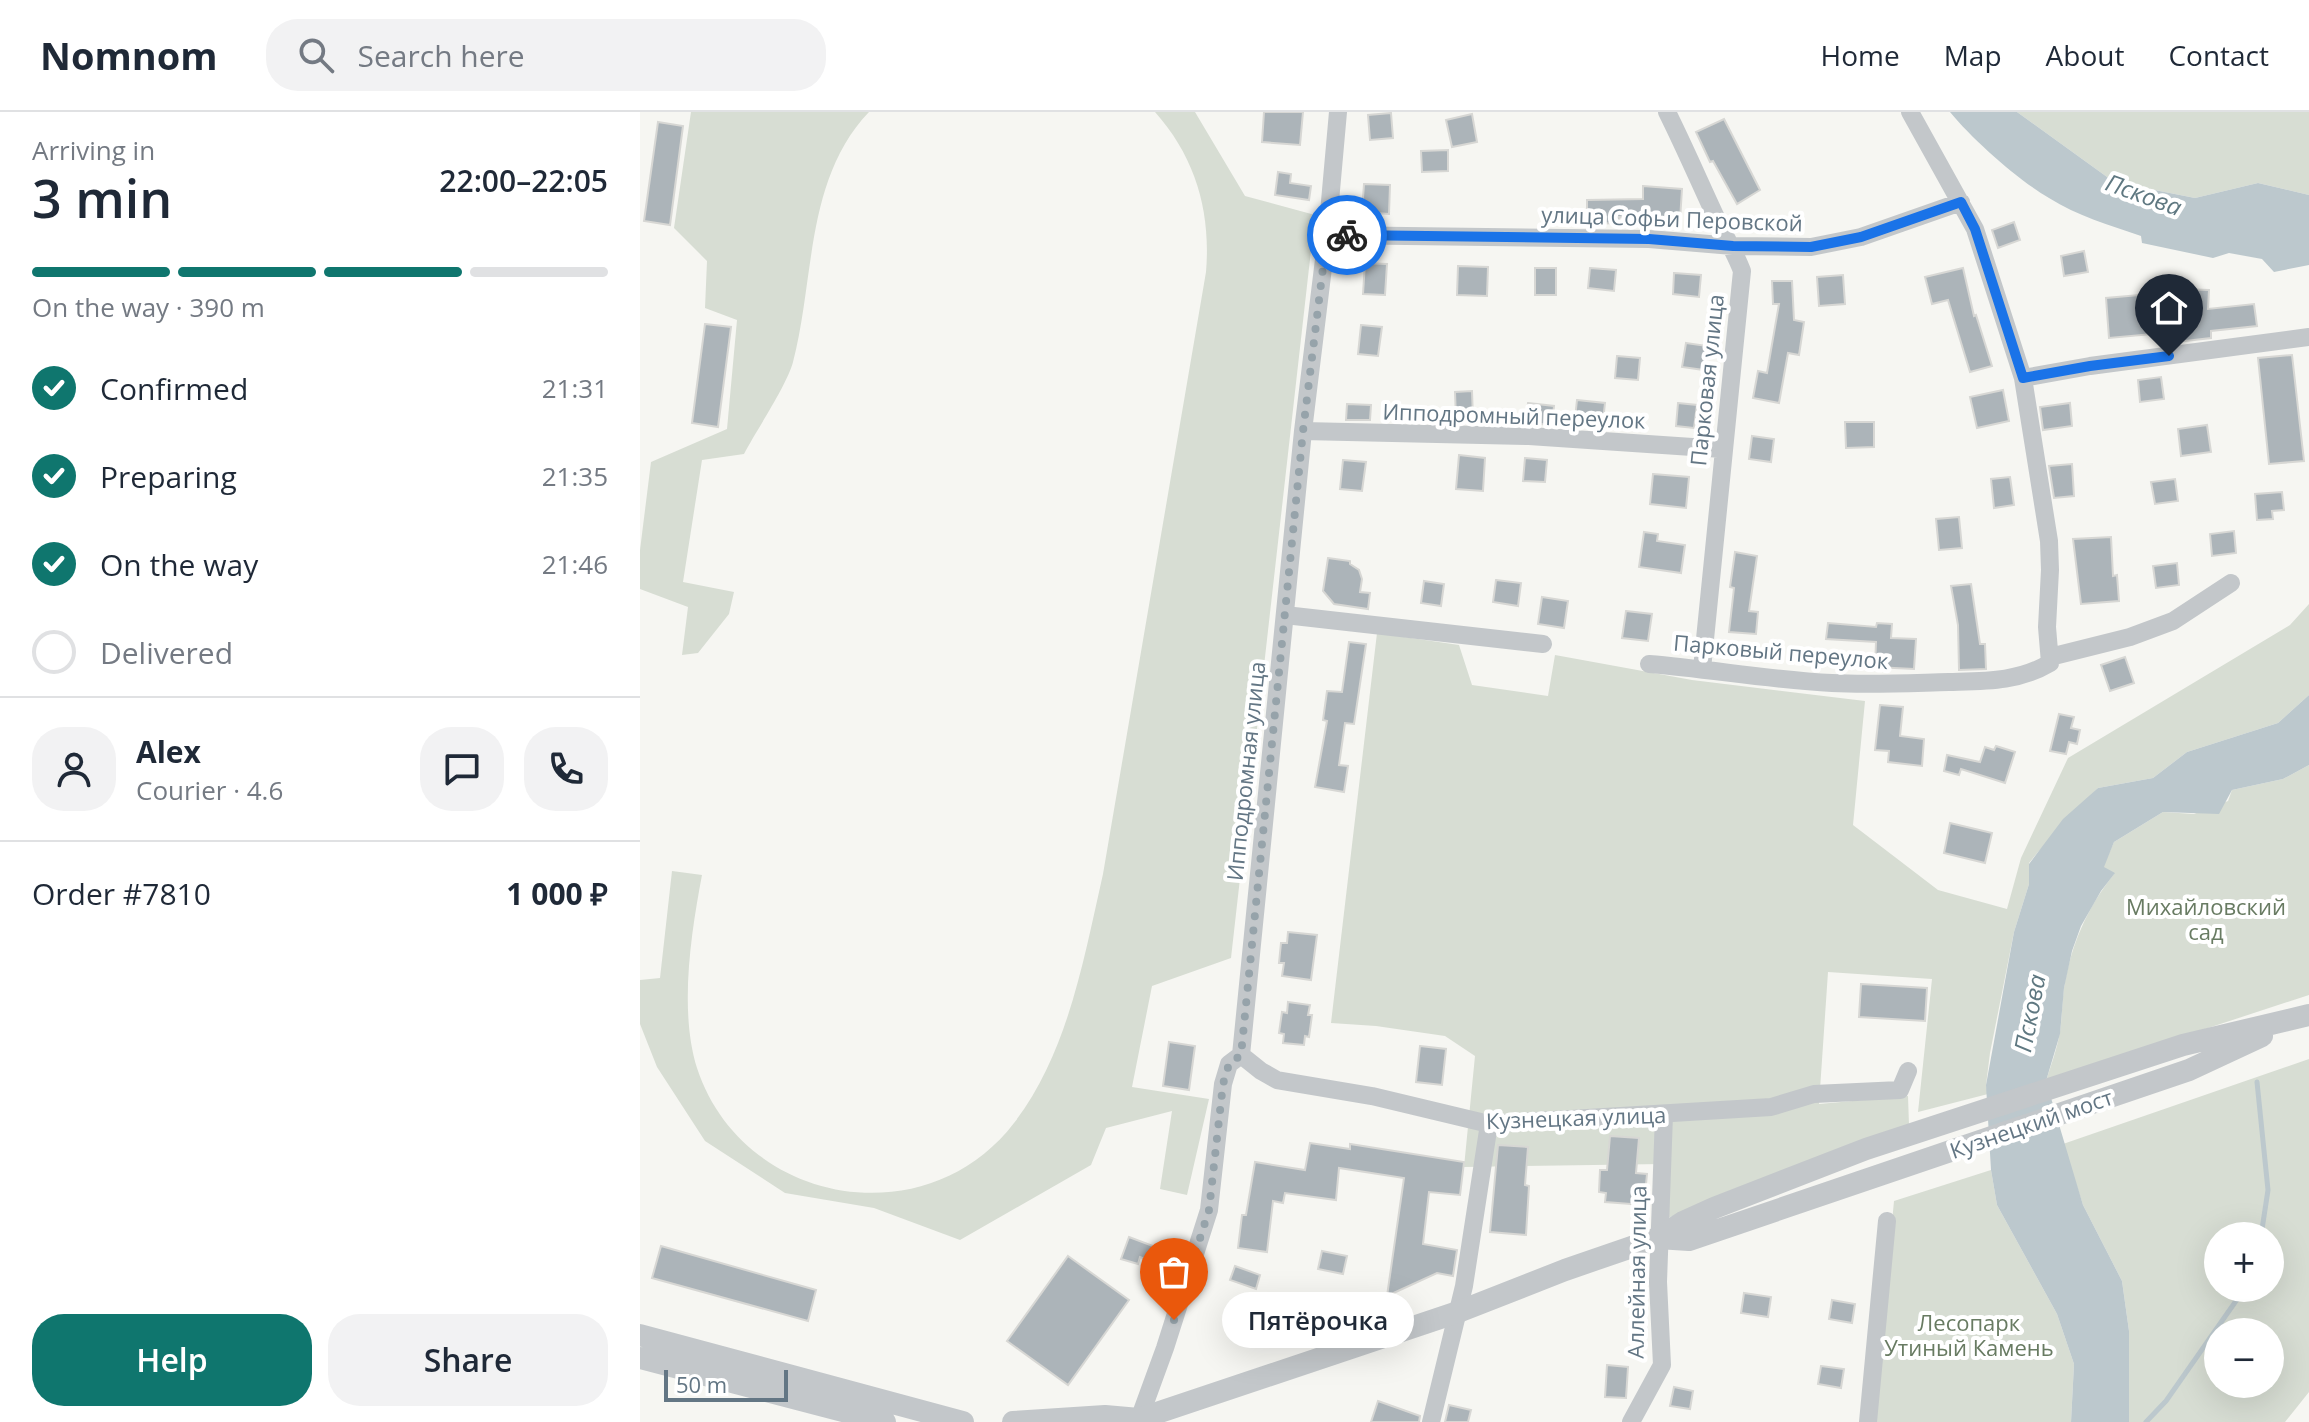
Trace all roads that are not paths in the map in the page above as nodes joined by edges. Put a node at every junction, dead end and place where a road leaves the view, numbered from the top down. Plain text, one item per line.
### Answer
1 (1338, 112) edge
2 (1667, 112) edge
3 (1910, 112) edge
4 (1961, 202) junction
5 (1327, 235) junction
6 (1733, 246) junction
7 (2309, 337) edge
8 (2023, 378) junction
9 (1303, 431) junction
10 (1722, 449) junction
11 (2231, 583) dead end
12 (1285, 615) junction
13 (1543, 644) dead end
14 (2050, 660) junction
15 (1649, 664) dead end
16 (1702, 669) junction
17 (2306, 1016) edge
18 (1241, 1055) junction
19 (1908, 1071) dead end
20 (1664, 1115) junction
21 (1489, 1124) junction
22 (1887, 1221) dead end
23 (1658, 1238) junction
24 (1458, 1312) junction
25 (640, 1335) edge
26 (640, 1358) edge
27 (1132, 1420) edge
28 (1633, 1421) edge
29 (885, 1422) edge
30 (963, 1422) edge
31 (1013, 1422) edge
32 (1431, 1422) edge
33 (1868, 1422) edge

1 - 5 street, Ипподромная улица
2 - 6 street, Парковая улица
3 - 4 street
4 - 6 street, улица Софьи Перовской
4 - 8 street
5 - 6 street, улица Софьи Перовской
5 - 9 street, Ипподромная улица
6 - 10 street, Парковая улица
7 - 8 street
8 - 14 street
9 - 10 street, Ипподромный переулок
9 - 12 street, Ипподромная улица
10 - 16 street, Парковая улица
11 - 14 street, Парковый переулок
12 - 13 street
12 - 18 street, Ипподромная улица
14 - 16 street, Парковый переулок
15 - 16 street, Парковый переулок
17 - 23 street, Кузнецкий мост
17 - 23 street, Кузнецкий мост
18 - 21 street, Кузнецкая улица
18 - 27 street, Ипподромная улица
19 - 20 street, Кузнецкая улица
20 - 21 street, Кузнецкая улица
20 - 23 street, Аллейная улица
21 - 24 street
22 - 33 street
23 - 24 street
23 - 28 street, Аллейная улица
24 - 27 street
24 - 32 street
25 - 30 street
26 - 29 street
27 - 31 street

